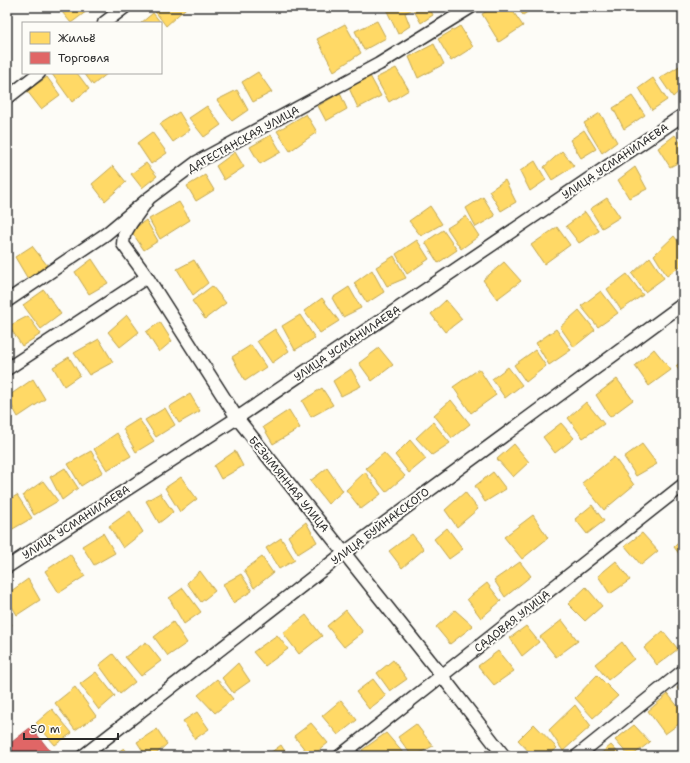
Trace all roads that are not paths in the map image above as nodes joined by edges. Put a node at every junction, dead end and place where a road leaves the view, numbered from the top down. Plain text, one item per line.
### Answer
1 (125, 7) edge
2 (471, 7) edge
3 (105, 22) edge
4 (38, 74) edge
5 (7, 98) edge
6 (683, 115) edge
7 (149, 198) junction
8 (147, 277) junction
9 (7, 301) edge
10 (683, 304) edge
11 (7, 369) edge
12 (236, 418) junction
13 (683, 485) edge
14 (344, 553) junction
15 (7, 567) edge
16 (683, 671) edge
17 (442, 676) junction
18 (83, 756) edge
19 (340, 756) edge
20 (504, 756) edge
21 (577, 756) edge

1 - 3 street
2 - 7 street, ДАГЕСТАНСКАЯ УЛИЦА
4 - 5 street
6 - 12 street, УЛИЦА УСМАНИЛАЕВА
7 - 8 street, БЕЗЫМЯННАЯ УЛИЦА
7 - 9 street, ДАГЕСТАНСКАЯ УЛИЦА
8 - 11 street
8 - 12 street, БЕЗЫМЯННАЯ УЛИЦА
10 - 14 street, УЛИЦА БУЙНАКСКОГО
12 - 14 street, БЕЗЫМЯННАЯ УЛИЦА
12 - 15 street, УЛИЦА УСМАНИЛАЕВА
13 - 17 street, САДОВАЯ УЛИЦА
14 - 17 street, БЕЗЫМЯННАЯ УЛИЦА
14 - 18 street, УЛИЦА БУЙНАКСКОГО
16 - 21 street
17 - 19 street, САДОВАЯ УЛИЦА
17 - 20 street, БЕЗЫМЯННАЯ УЛИЦА

